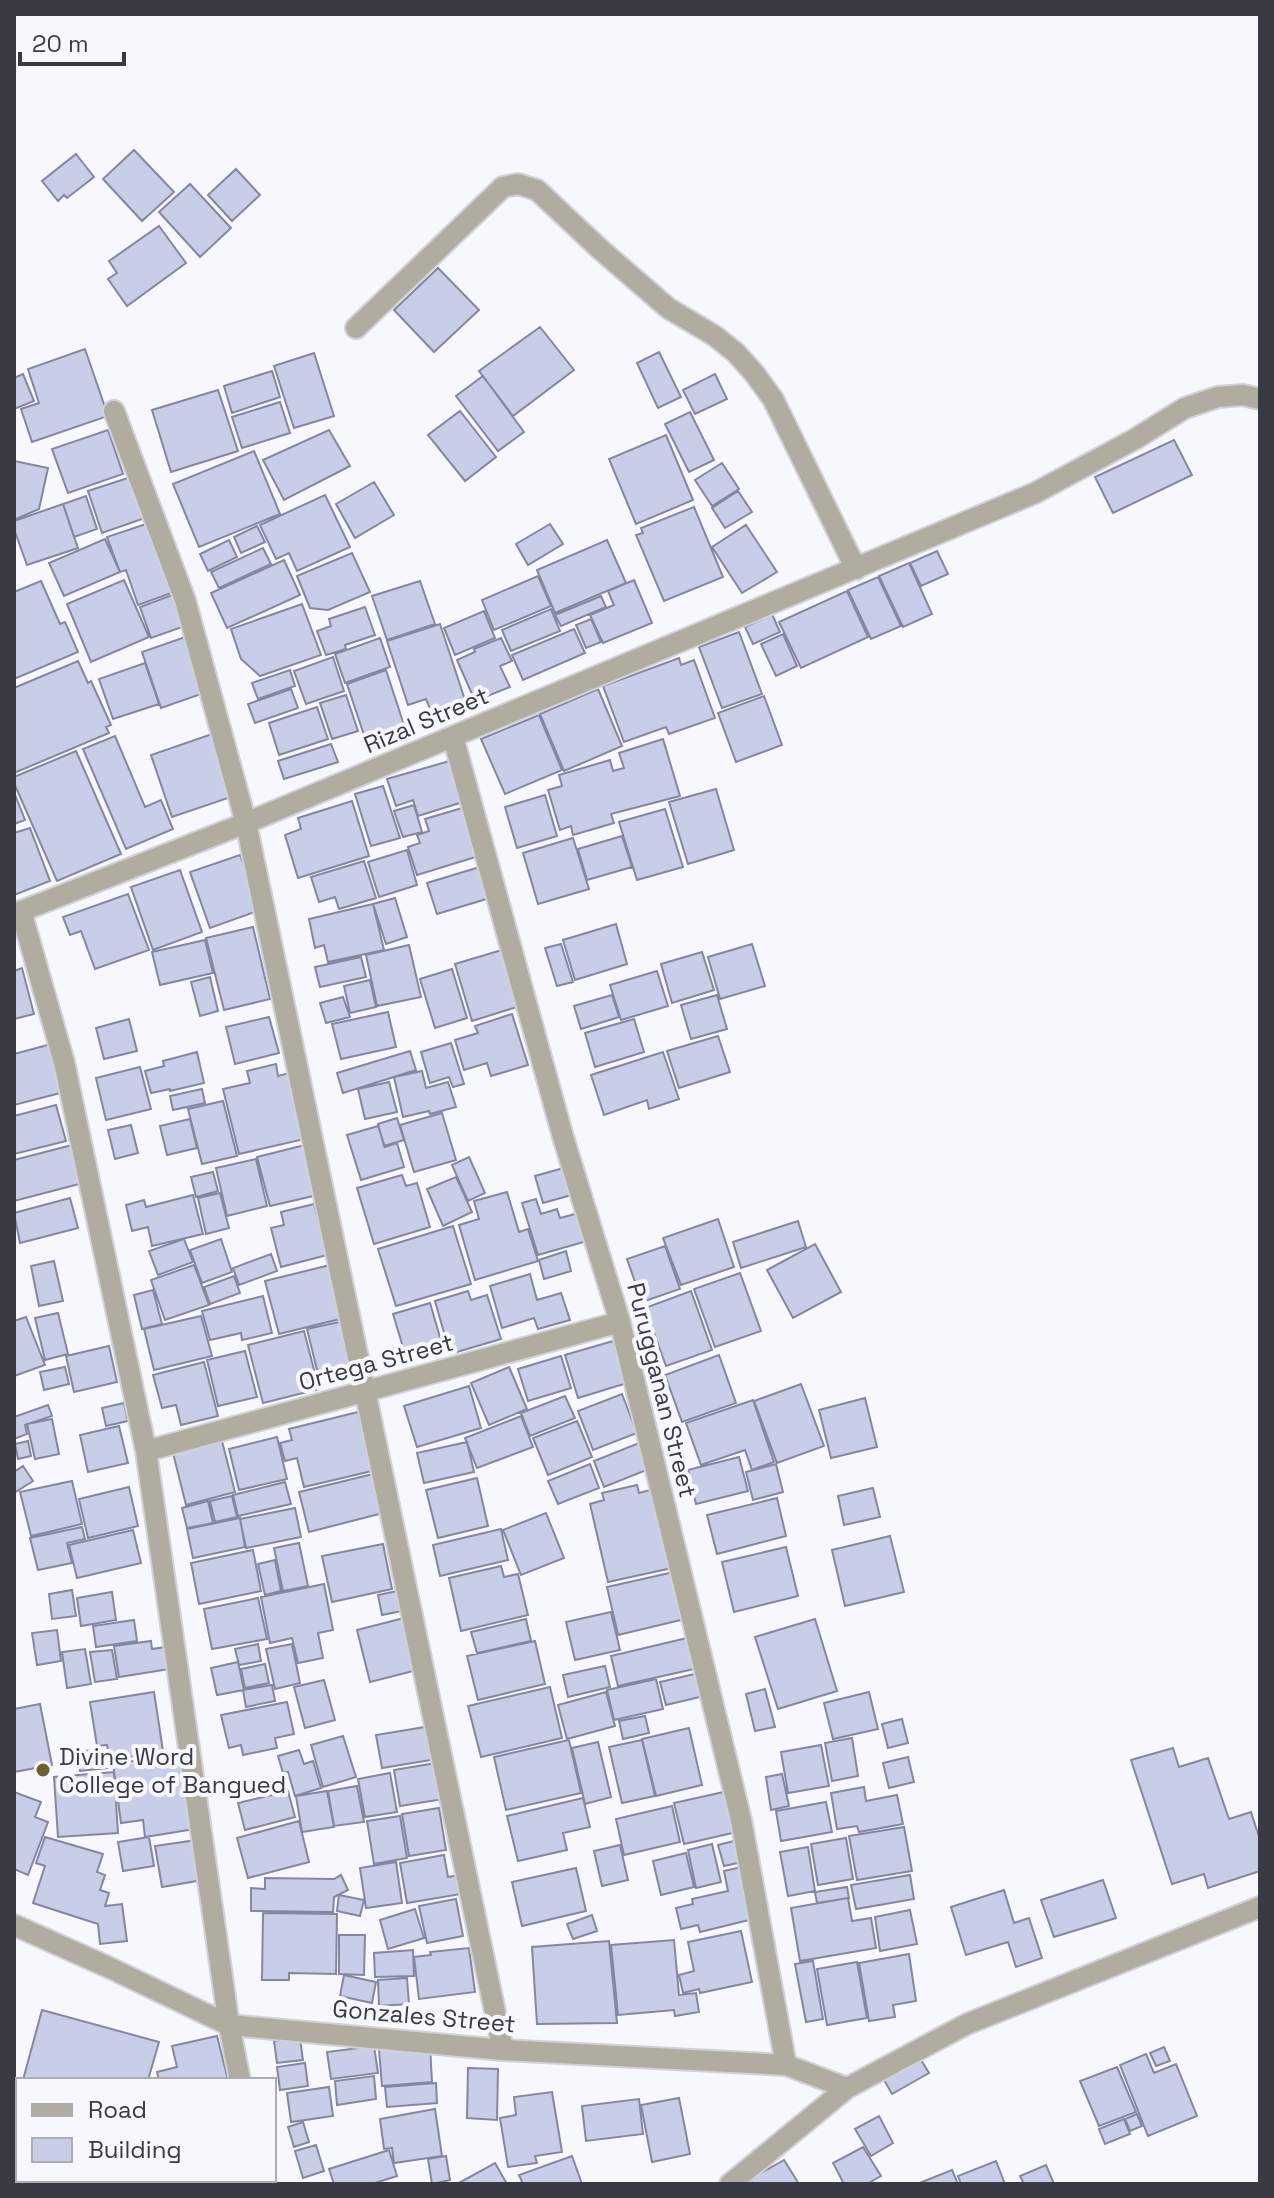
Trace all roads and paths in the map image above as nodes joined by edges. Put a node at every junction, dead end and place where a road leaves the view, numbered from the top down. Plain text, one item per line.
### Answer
1 (356, 328) dead end
2 (1260, 399) edge
3 (114, 411) dead end
4 (856, 569) junction
5 (453, 737) junction
6 (246, 823) junction
7 (18, 912) edge
8 (620, 1322) junction
9 (365, 1392) junction
10 (146, 1451) junction
11 (1260, 1907) edge
12 (14, 1925) edge
13 (229, 2025) junction
14 (503, 2050) junction
15 (786, 2065) junction
16 (240, 2078) edge
17 (847, 2088) junction
18 (730, 2184) edge

1 - 4 street
2 - 4 street, Rizal Street
3 - 6 street
4 - 5 street, Rizal Street
5 - 6 street, Rizal Street
5 - 8 street, Purugganan Street
6 - 7 street, Rizal Street
6 - 9 street
7 - 10 street
8 - 9 street, Ortega Street
8 - 15 street, Purugganan Street
9 - 10 street, Ortega Street
9 - 14 street
10 - 13 street
11 - 17 street
12 - 13 street, Gonzales Street
13 - 14 street, Gonzales Street
13 - 16 street
14 - 15 street, Gonzales Street
15 - 17 street, Gonzales Street
17 - 18 street

